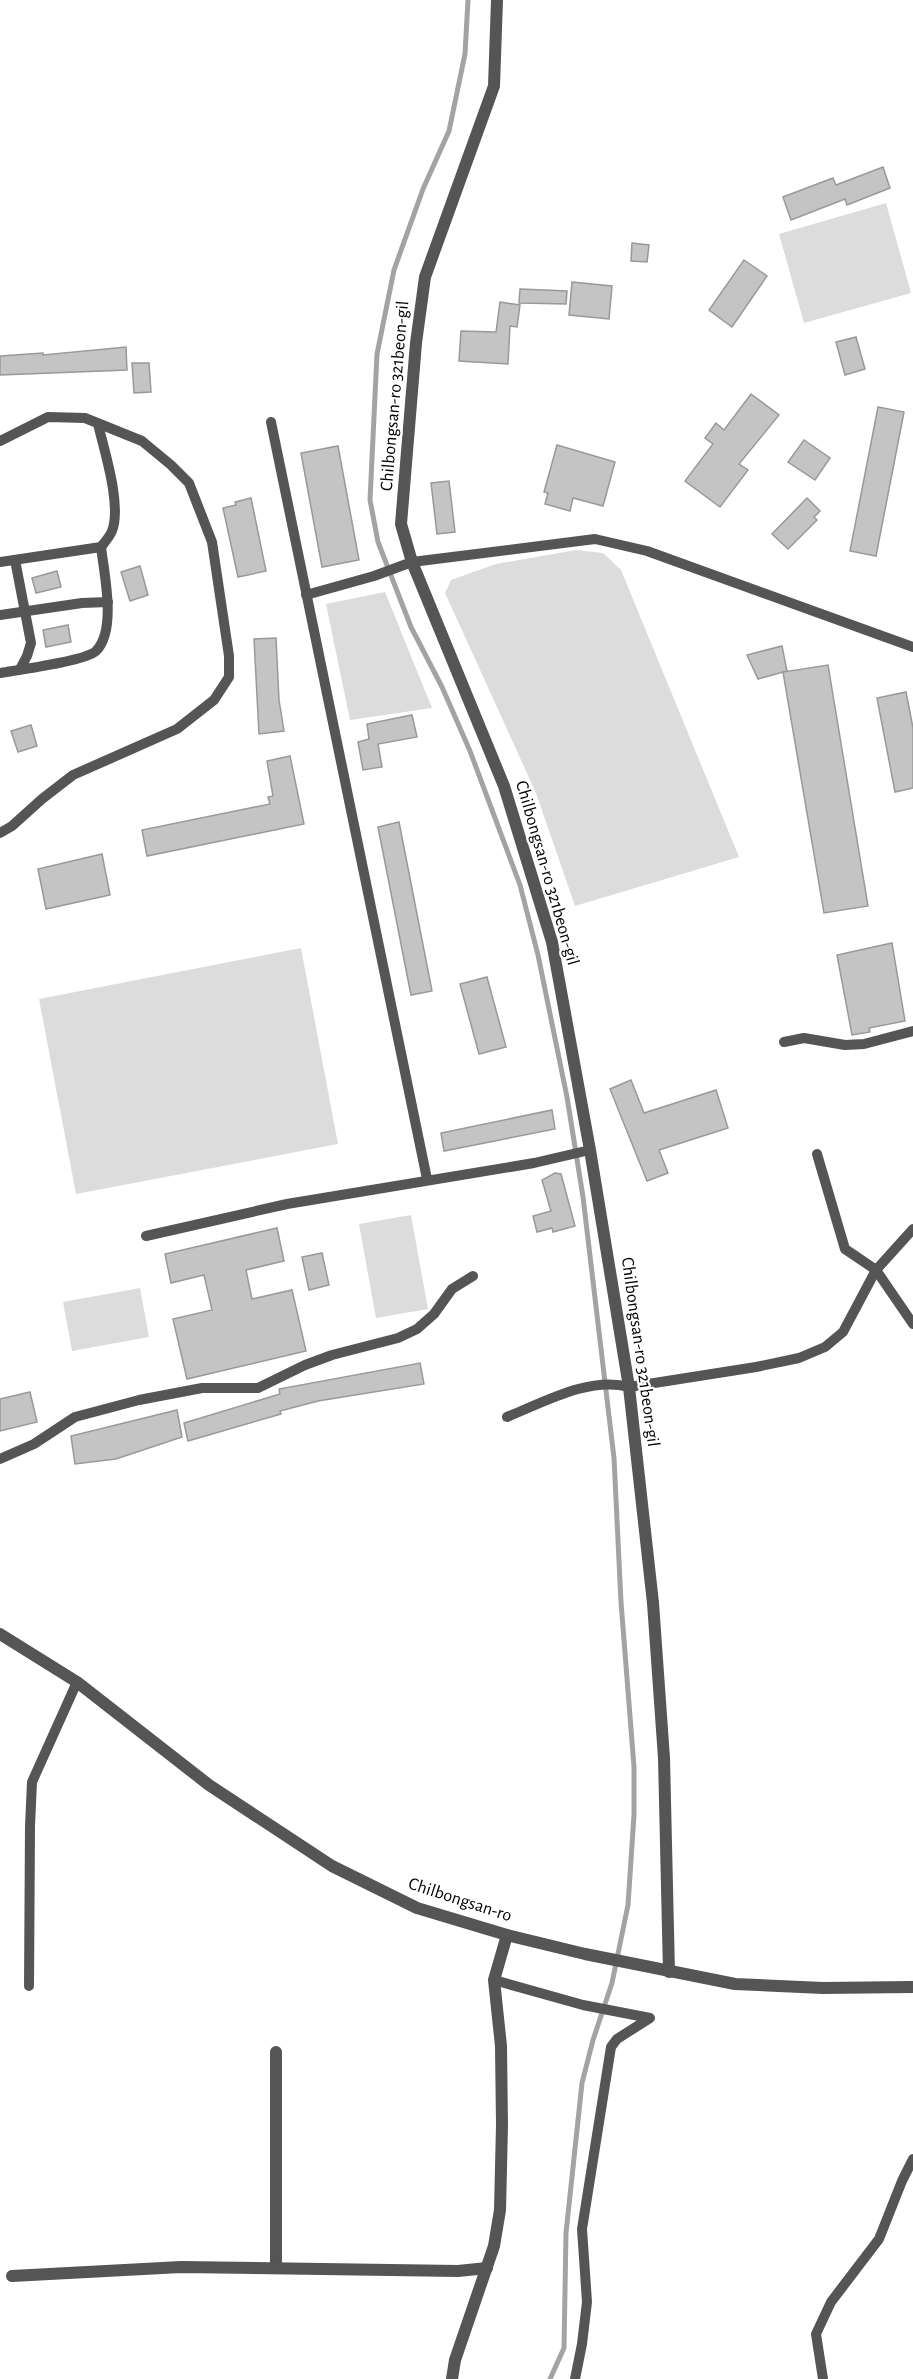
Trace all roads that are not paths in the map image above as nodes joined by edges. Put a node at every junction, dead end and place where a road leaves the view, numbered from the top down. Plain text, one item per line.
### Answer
1 (497, 0) edge
2 (271, 422) dead end
3 (98, 424) junction
4 (0, 441) edge
5 (101, 546) junction
6 (15, 560) junction
7 (0, 562) edge
8 (412, 562) junction
9 (306, 595) junction
10 (108, 602) junction
11 (25, 611) junction
12 (0, 615) edge
13 (913, 647) edge
14 (20, 669) junction
15 (0, 673) edge
16 (0, 833) edge
17 (913, 1031) edge
18 (784, 1042) dead end
19 (591, 1150) junction
20 (817, 1154) dead end
21 (427, 1179) junction
22 (913, 1229) edge
23 (146, 1236) dead end
24 (876, 1270) junction
25 (472, 1276) dead end
26 (913, 1324) edge
27 (623, 1385) junction
28 (507, 1417) dead end
29 (0, 1460) edge
30 (0, 1634) edge
31 (77, 1682) junction
32 (507, 1935) junction
33 (669, 1972) junction
34 (494, 1980) junction
35 (29, 1986) dead end
36 (913, 1986) edge
37 (276, 2052) dead end
38 (913, 2159) edge
39 (276, 2267) junction
40 (487, 2268) junction
41 (12, 2276) dead end
42 (452, 2379) edge
43 (575, 2379) edge
44 (823, 2379) edge

1 - 8 street, Chilbongsan-ro 321beon-gil
2 - 9 lane
3 - 4 lane
3 - 5 lane
3 - 16 lane
5 - 6 lane
5 - 10 lane
6 - 7 lane
6 - 11 lane
8 - 9 lane
8 - 13 lane
8 - 19 street, Chilbongsan-ro 321beon-gil
9 - 21 lane
10 - 11 lane
10 - 14 lane
11 - 12 lane
11 - 14 lane
14 - 15 lane
17 - 18 lane
19 - 21 lane
19 - 27 street, Chilbongsan-ro 321beon-gil
20 - 24 lane
21 - 23 lane
22 - 24 lane
24 - 26 lane
24 - 27 lane
25 - 29 lane
27 - 28 lane
27 - 33 street, Chilbongsan-ro 321beon-gil
30 - 31 street, Chilbongsan-ro
31 - 32 street, Chilbongsan-ro
31 - 35 lane
32 - 33 street, Chilbongsan-ro
32 - 34 street
33 - 36 street, Chilbongsan-ro
34 - 40 street
34 - 43 lane
37 - 39 street
38 - 44 lane
39 - 40 street
39 - 41 street
40 - 42 street

